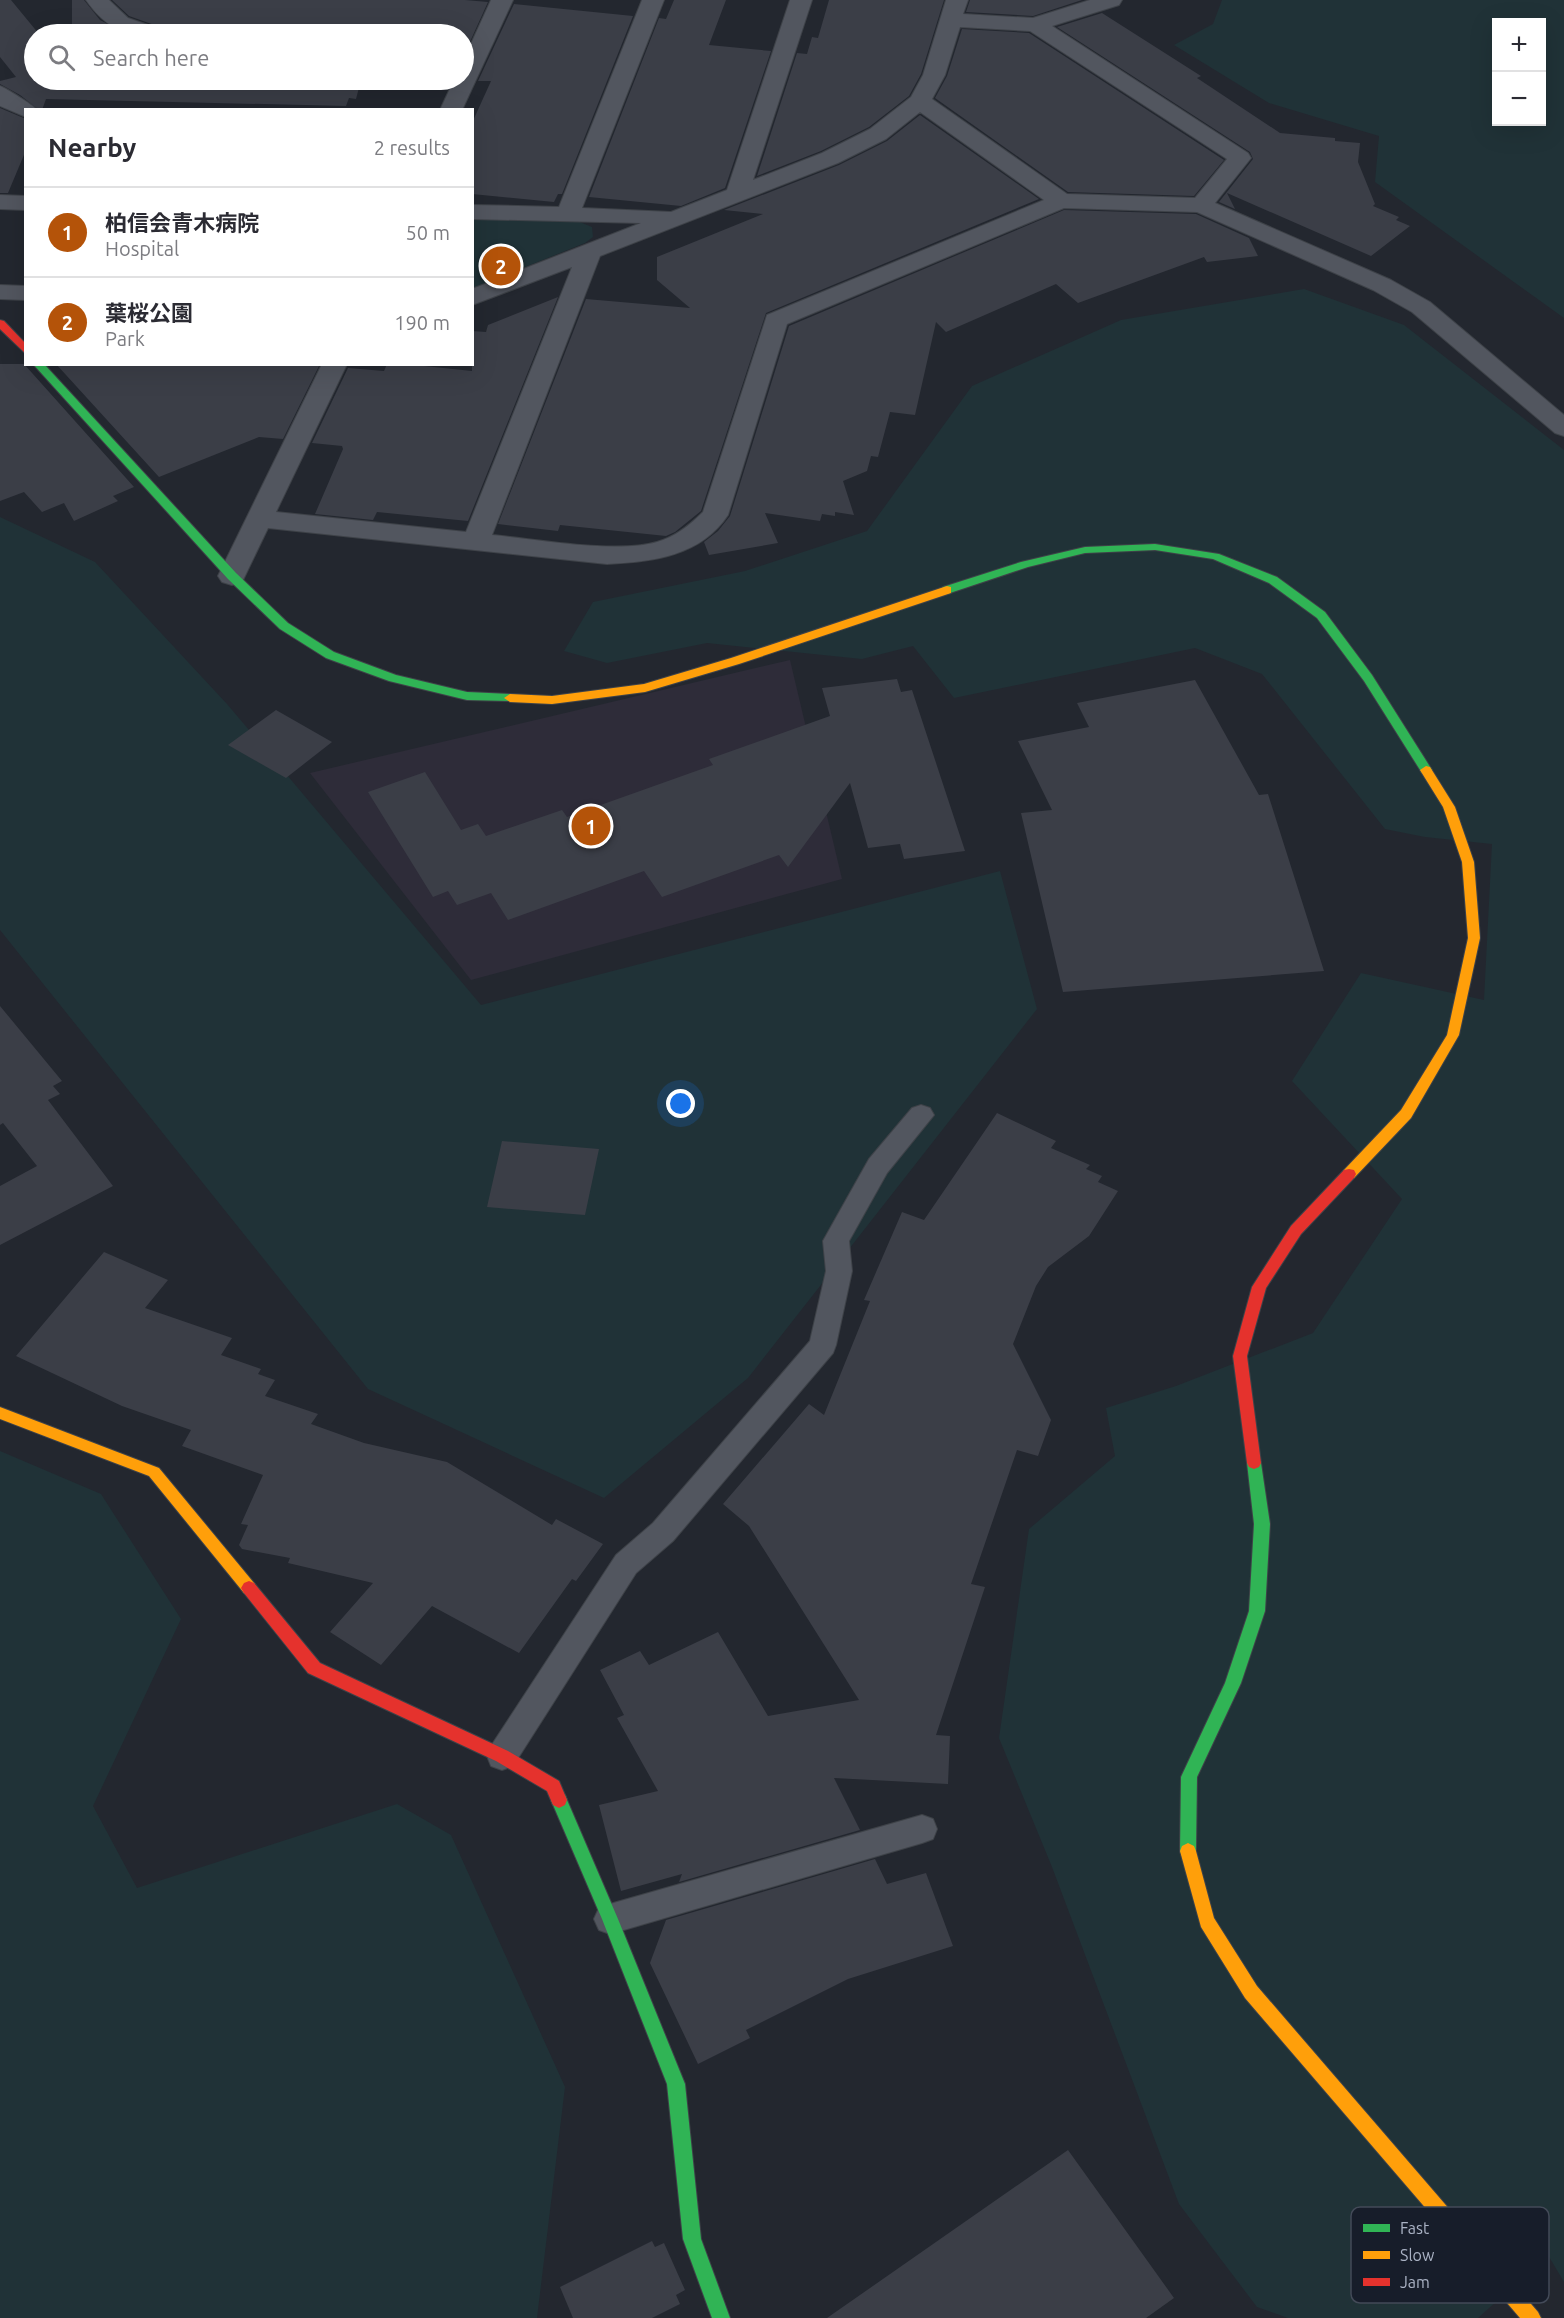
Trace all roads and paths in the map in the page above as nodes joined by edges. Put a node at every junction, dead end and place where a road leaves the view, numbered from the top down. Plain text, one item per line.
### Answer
1 (97, 0) edge
2 (502, 0) edge
3 (652, 0) edge
4 (801, 0) edge
5 (1111, 0) edge
6 (955, 10) edge
7 (121, 24) edge
8 (1035, 25) junction
9 (474, 42) edge
10 (458, 90) edge
11 (0, 93) edge
12 (920, 101) junction
13 (452, 108) edge
14 (24, 109) edge
15 (737, 194) junction
16 (1061, 201) junction
17 (0, 202) edge
18 (24, 203) edge
19 (1201, 205) junction
20 (474, 212) edge
21 (568, 213) junction
22 (675, 217) junction
23 (590, 251) junction
24 (0, 292) edge
25 (24, 292) edge
26 (474, 297) edge
27 (0, 323) edge
28 (24, 349) edge
29 (40, 366) edge
30 (334, 366) edge
31 (1564, 428) edge
32 (259, 519) junction
33 (476, 542) junction
34 (232, 576) junction
35 (921, 1115) dead end
36 (0, 1413) edge
37 (502, 1756) junction
38 (922, 1829) dead end
39 (610, 1919) junction
40 (1436, 2207) edge
41 (1519, 2303) edge
42 (721, 2318) edge
43 (1532, 2318) edge

1 - 7 street
2 - 9 street
3 - 21 street
4 - 15 street
5 - 8 street
6 - 8 street
6 - 12 street
8 - 19 street
10 - 13 street
11 - 14 street
12 - 15 street
12 - 16 street
15 - 22 street
16 - 19 street
16 - 33 street
17 - 18 street
19 - 31 street
20 - 21 street
21 - 22 street
22 - 23 street
23 - 26 street
23 - 33 street
24 - 25 street
27 - 28 street
29 - 34 street
30 - 32 street
32 - 33 street
32 - 34 street
34 - 40 street
35 - 37 lane
36 - 37 street
37 - 39 street
38 - 39 lane
39 - 42 street
41 - 43 street

